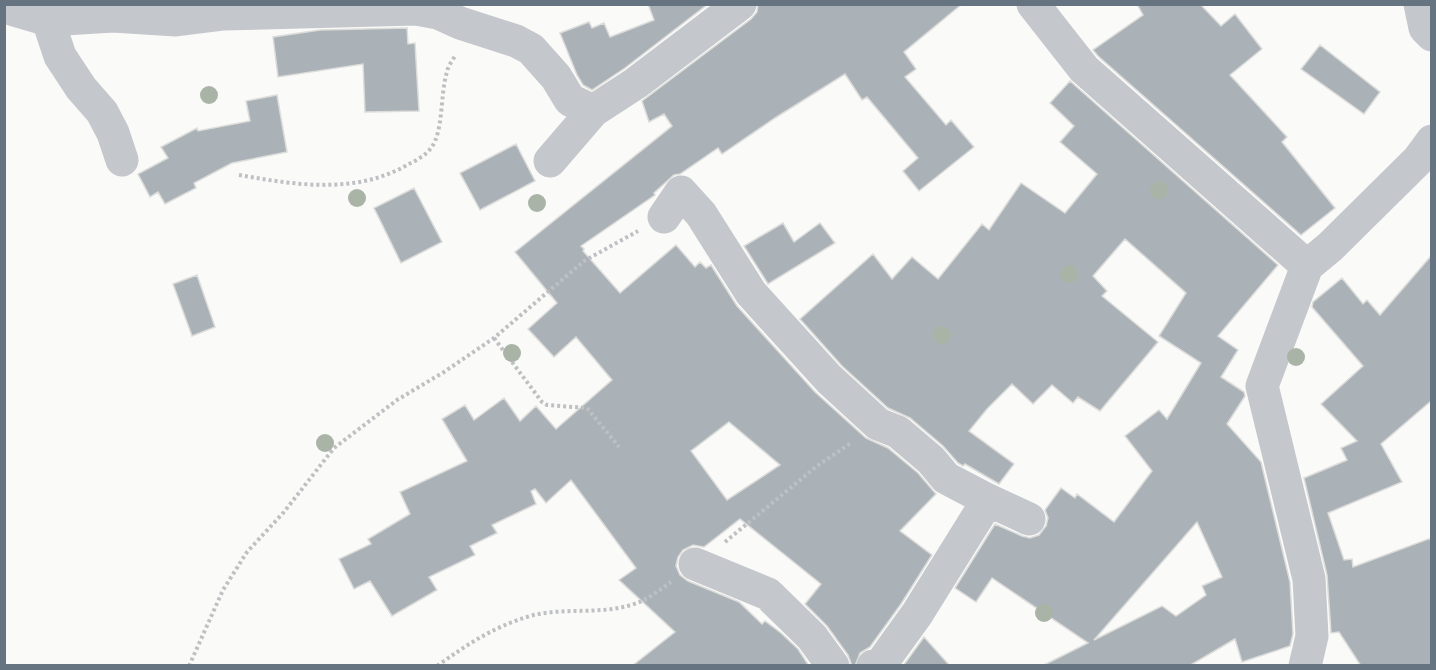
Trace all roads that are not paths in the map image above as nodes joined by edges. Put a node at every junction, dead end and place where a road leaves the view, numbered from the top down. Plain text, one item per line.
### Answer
1 (5, 4) edge
2 (740, 4) edge
3 (1033, 4) edge
4 (1420, 4) edge
5 (48, 20) junction
6 (1431, 35) edge
7 (593, 111) junction
8 (1431, 141) edge
9 (122, 160) dead end
10 (550, 161) dead end
11 (664, 217) road end
12 (1307, 266) junction
13 (988, 500) junction
14 (1029, 519) dead end
15 (695, 564) road end
16 (833, 666) edge
17 (873, 666) edge
18 (1305, 666) edge

1 - 5 street
2 - 7 street
3 - 12 street
4 - 6 street
5 - 7 street
5 - 9 street
7 - 10 street
8 - 12 street
11 - 13 street
12 - 18 street
13 - 14 street
13 - 17 street
15 - 16 street

